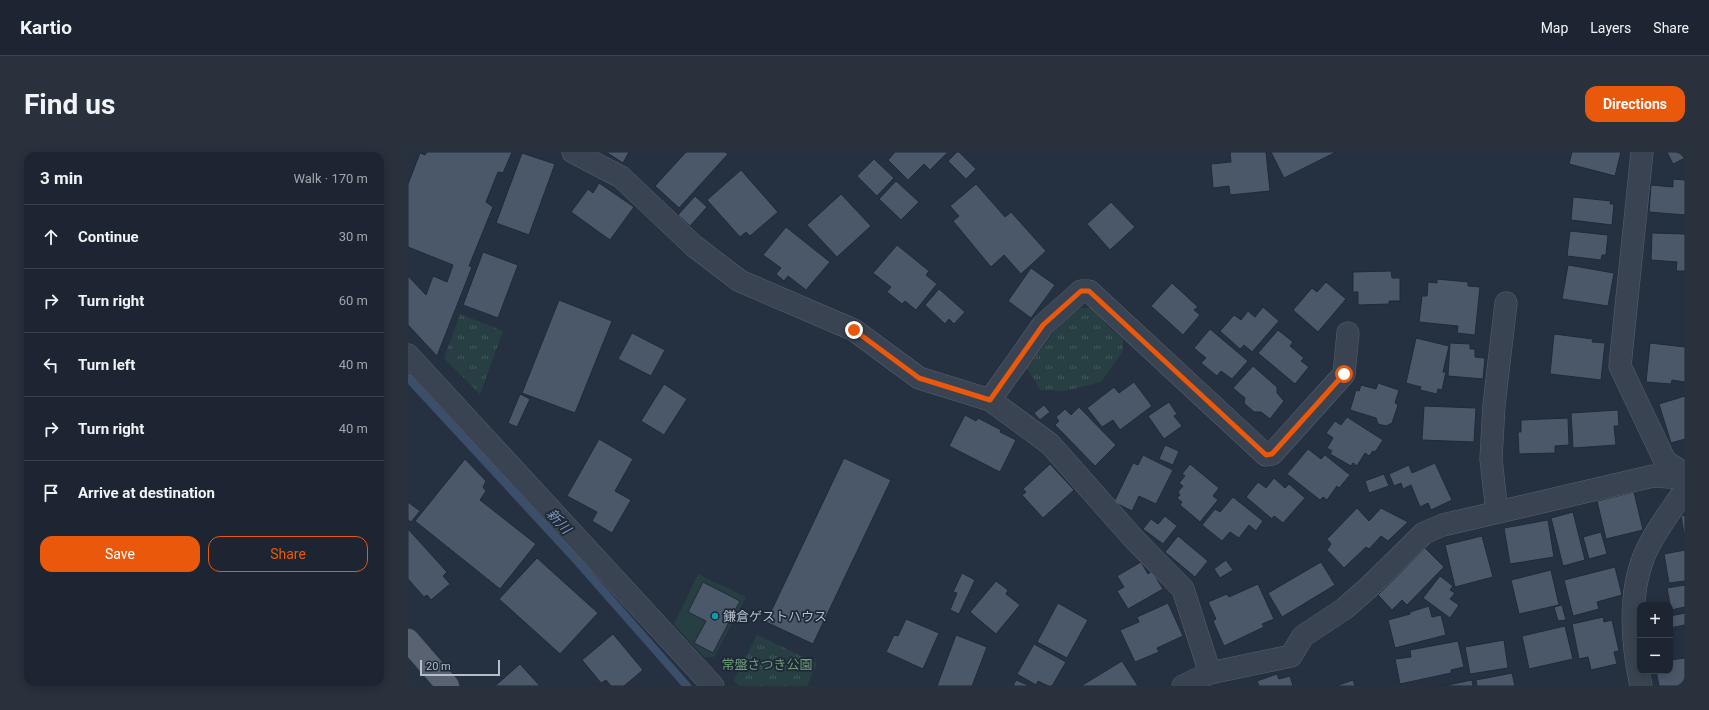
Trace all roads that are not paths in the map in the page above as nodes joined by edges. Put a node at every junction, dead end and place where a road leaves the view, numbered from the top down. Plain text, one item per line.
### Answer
1 (573, 152) edge
2 (1642, 152) edge
3 (1506, 303) dead end
4 (1348, 334) dead end
5 (408, 355) edge
6 (990, 400) junction
7 (1685, 474) edge
8 (1685, 478) edge
9 (1685, 490) edge
10 (1497, 512) junction
11 (408, 640) edge
12 (1210, 673) junction
13 (448, 686) edge
14 (713, 686) edge
15 (1183, 686) edge
16 (1641, 686) edge

1 - 6 street
2 - 7 street
3 - 10 street
4 - 6 street
5 - 14 street
6 - 12 street
8 - 10 street
9 - 16 street
10 - 12 street
11 - 13 main road
12 - 15 street

